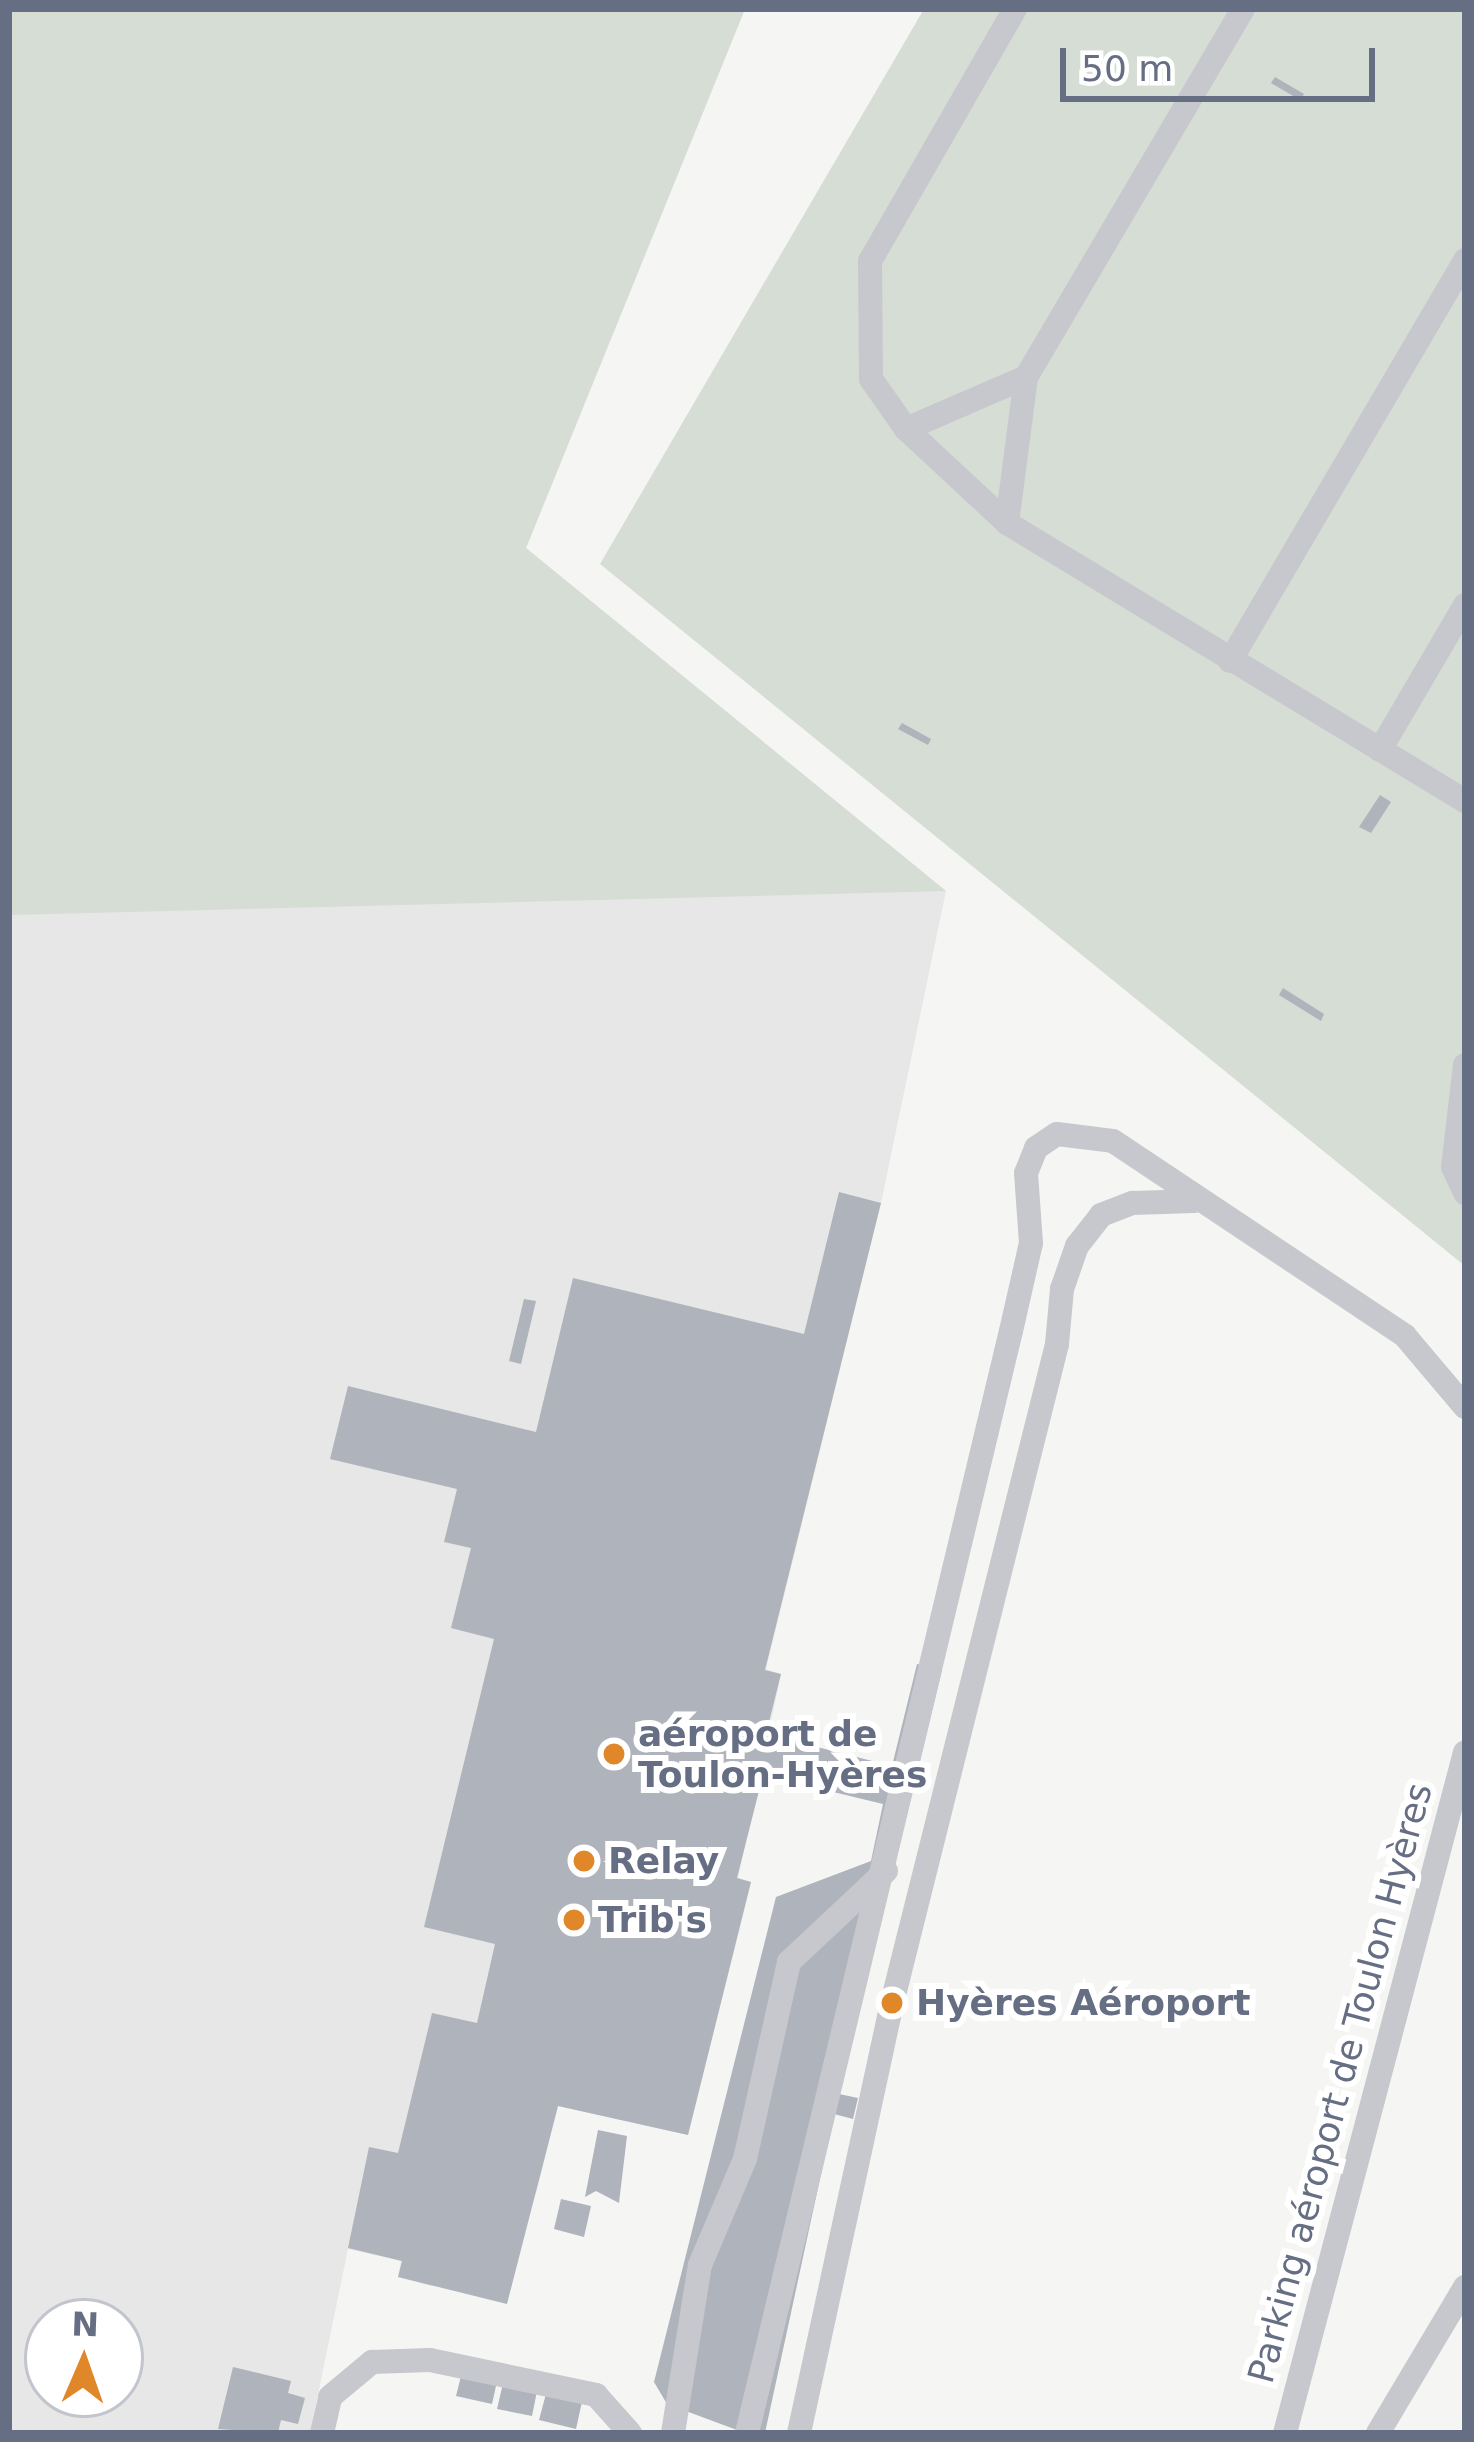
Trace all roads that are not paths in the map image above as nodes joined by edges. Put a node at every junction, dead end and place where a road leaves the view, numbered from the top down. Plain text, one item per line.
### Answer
1 (1015, 9) edge
2 (1243, 9) edge
3 (1465, 260) edge
4 (1027, 377) junction
5 (906, 429) junction
6 (1007, 523) junction
7 (1465, 605) edge
8 (1229, 661) junction
9 (1380, 750) junction
10 (1465, 801) edge
11 (1465, 1065) edge
12 (1465, 1192) edge
13 (1194, 1201) junction
14 (1465, 1407) edge
15 (1465, 1752) edge
16 (886, 1871) junction
17 (1465, 2287) edge
18 (322, 2433) edge
19 (630, 2433) edge
20 (674, 2433) edge
21 (747, 2433) edge
22 (799, 2433) edge
23 (1285, 2433) edge
24 (1378, 2433) edge

1 - 5 lane
2 - 4 lane
3 - 8 lane
4 - 5 lane
4 - 6 lane
5 - 6 lane
6 - 8 lane
7 - 9 lane
8 - 9 lane
9 - 10 lane
11 - 12 lane
13 - 14 lane
13 - 16 lane
13 - 22 lane
15 - 23 lane, Parking aéroport de Toulon Hyères
16 - 20 lane
16 - 21 lane
17 - 24 lane
18 - 19 lane

